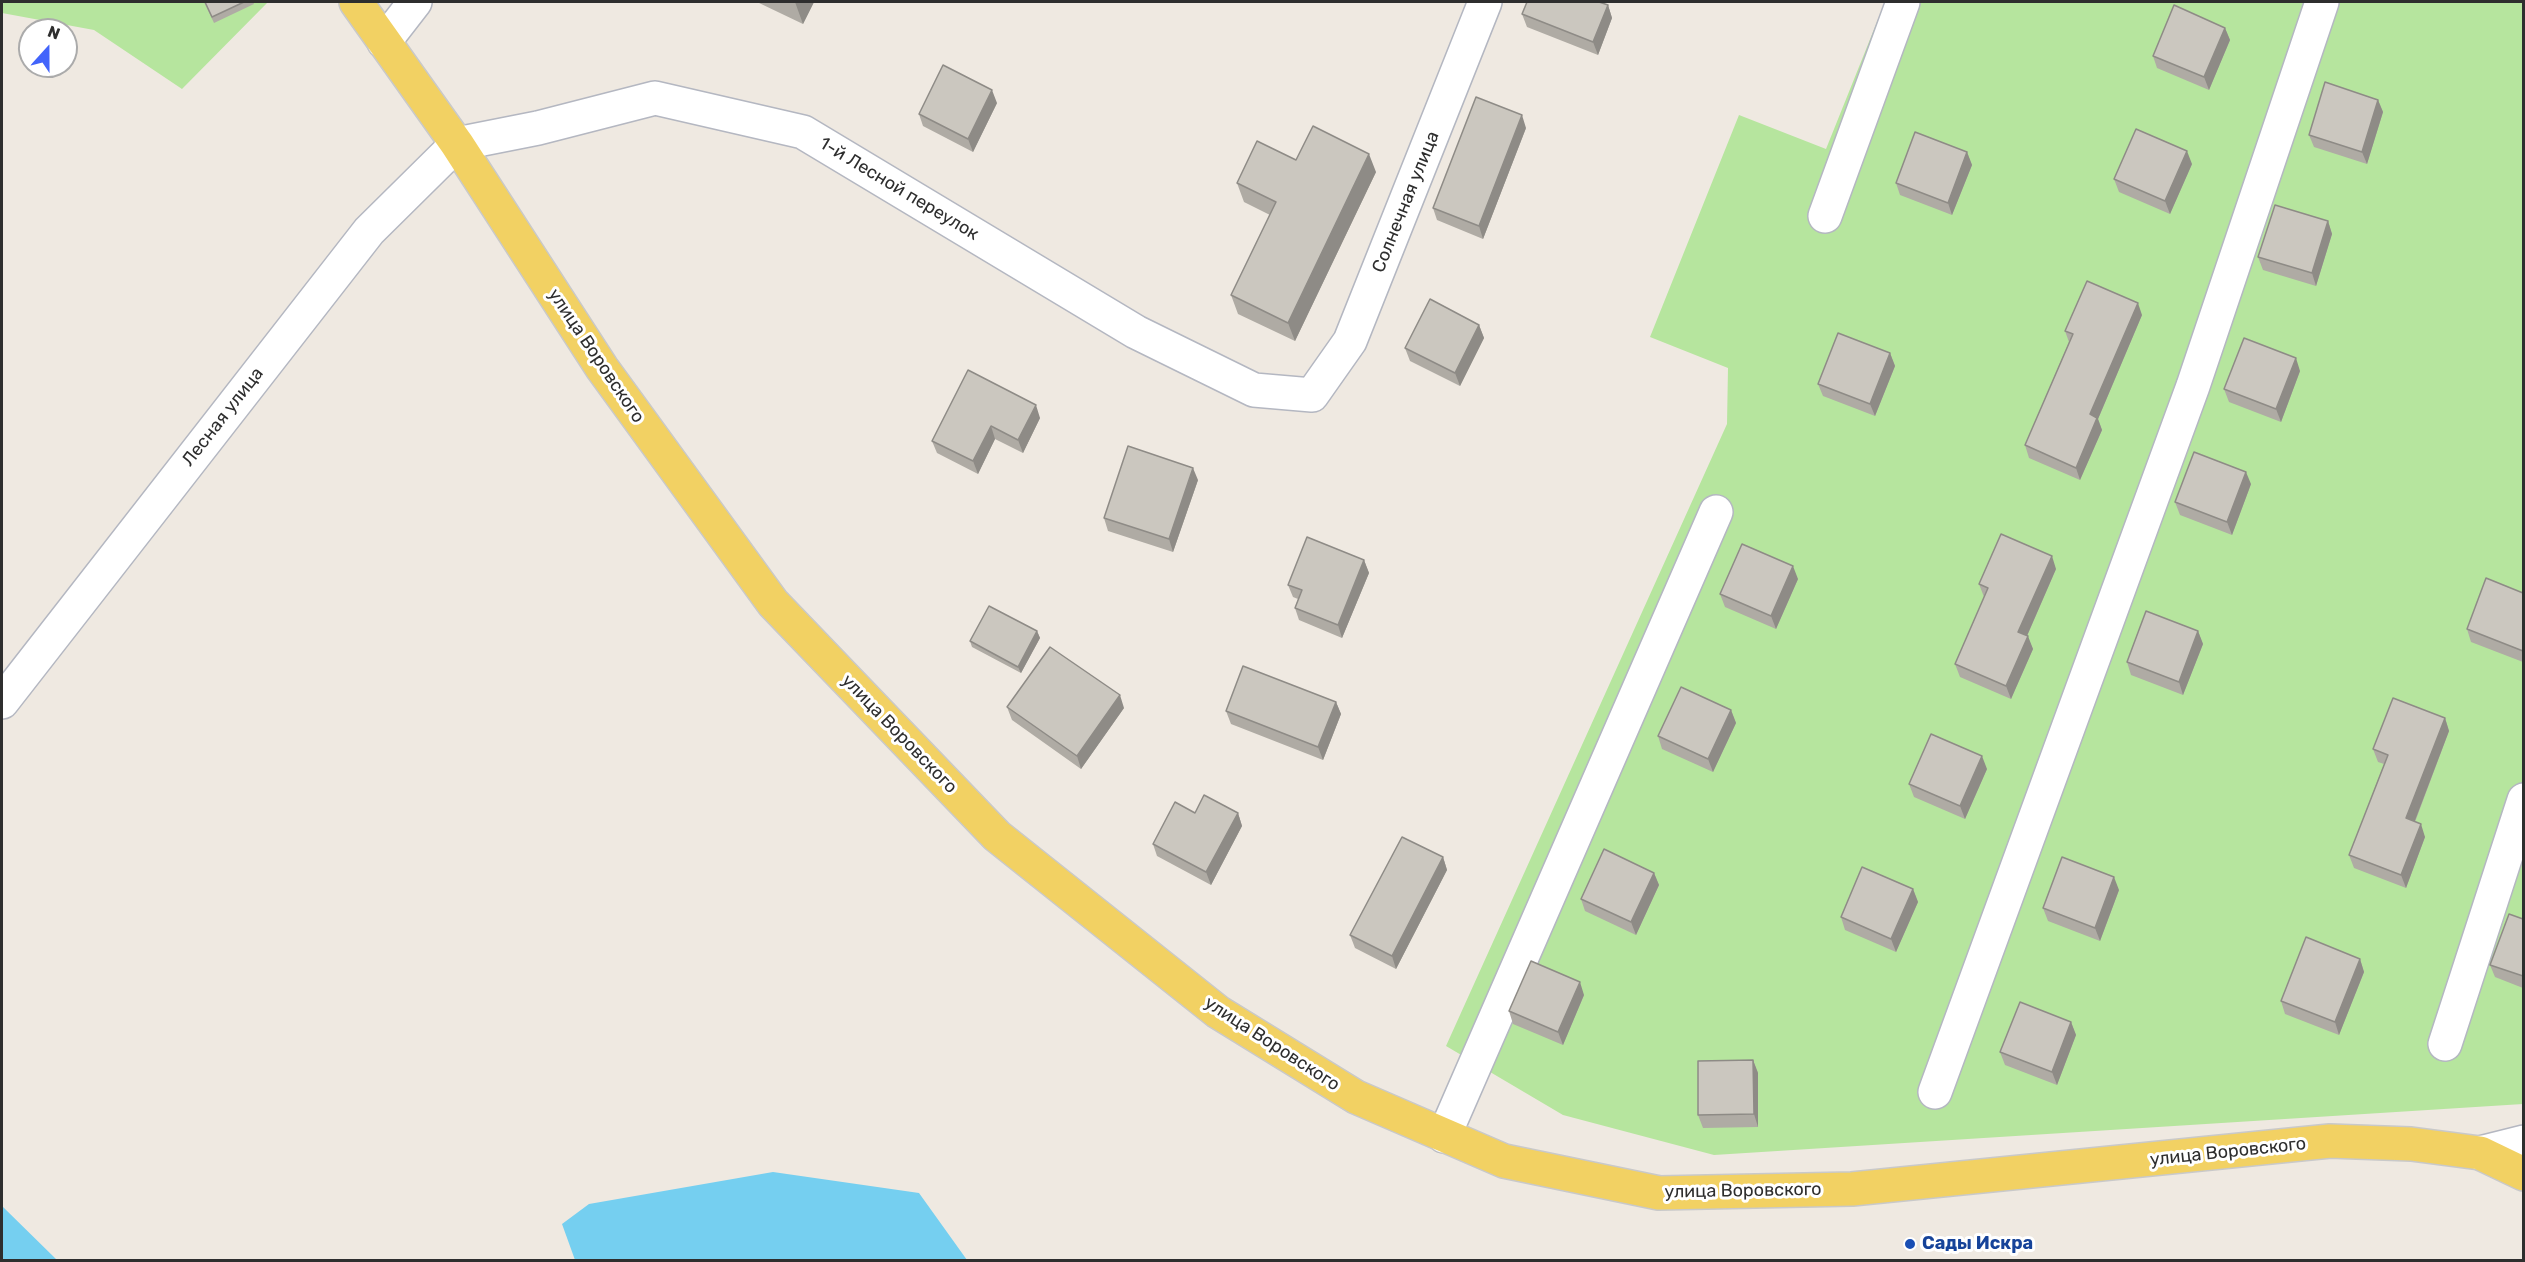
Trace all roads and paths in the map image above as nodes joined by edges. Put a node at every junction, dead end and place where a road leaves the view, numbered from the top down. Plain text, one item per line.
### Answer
1 (356, 2) edge
2 (415, 2) edge
3 (1485, 2) edge
4 (1903, 2) edge
5 (2322, 2) edge
6 (384, 42) junction
7 (457, 144) junction
8 (1825, 216) dead end
9 (1312, 395) joint
10 (1716, 512) dead end
11 (2, 702) edge
12 (2523, 800) edge
13 (2445, 1044) dead end
14 (1935, 1092) dead end
15 (1444, 1136) junction
16 (2523, 1142) edge
17 (2480, 1153) junction
18 (2523, 1174) edge

1 - 6 main road, улица Воровского
2 - 6 street
3 - 9 street, Солнечная улица
4 - 8 street
5 - 14 street
6 - 7 main road, улица Воровского
7 - 9 street, 1-й Лесной переулок
7 - 11 street, Лесная улица
7 - 15 main road, улица Воровского
10 - 15 street
12 - 13 street
15 - 17 main road, улица Воровского
16 - 17 street
17 - 18 main road, улица Воровского

